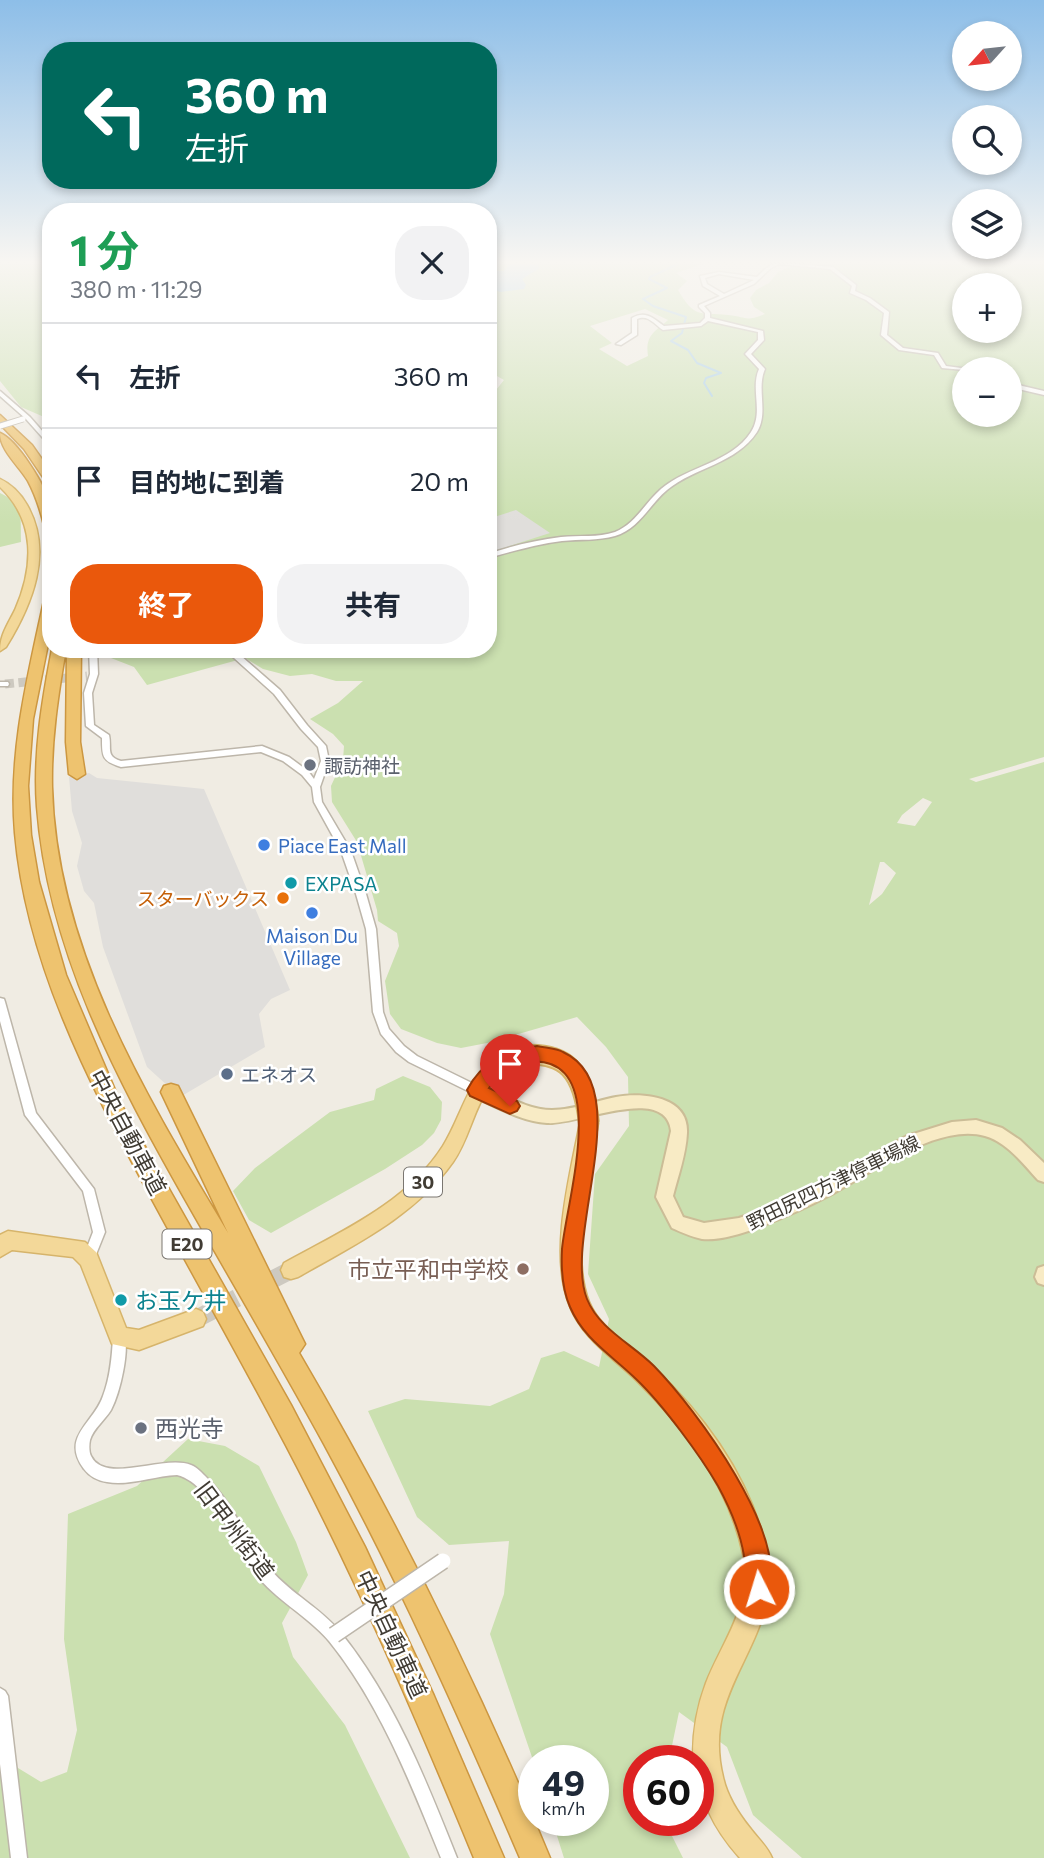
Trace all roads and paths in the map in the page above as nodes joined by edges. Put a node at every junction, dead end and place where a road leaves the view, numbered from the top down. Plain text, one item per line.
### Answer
1 (751, 351) edge
2 (918, 351) edge
3 (952, 368) edge
4 (1022, 388) edge
5 (0, 393) edge
6 (1044, 393) edge
7 (0, 418) edge
8 (25, 419) junction
9 (0, 426) edge
10 (0, 436) edge
11 (42, 436) edge
12 (42, 468) edge
13 (0, 482) edge
14 (42, 502) edge
15 (497, 553) edge
16 (42, 638) edge
17 (0, 647) edge
18 (58, 658) edge
19 (74, 658) edge
20 (92, 658) edge
21 (238, 658) edge
22 (77, 774) dead end
23 (316, 787) junction
24 (0, 1002) edge
25 (476, 1090) junction
26 (171, 1092) dead end
27 (1044, 1175) edge
28 (3, 1241) edge
29 (89, 1259) junction
30 (291, 1270) tunnel mouth
31 (196, 1319) tunnel mouth
32 (118, 1336) junction
33 (443, 1562) dead end
34 (402, 1566) junction
35 (334, 1635) junction
36 (0, 1696) edge
37 (19, 1858) edge
38 (449, 1858) edge
39 (489, 1858) edge
40 (535, 1858) edge
41 (758, 1858) edge

1 - 15 street
2 - 3 street
4 - 6 street
5 - 8 street
7 - 12 highway
8 - 9 street, bridge
8 - 11 street
10 - 14 highway
13 - 17 main road
16 - 39 highway, 中央自動車道 / E20
18 - 34 highway, 中央自動車道 / E20
19 - 22 highway
20 - 23 street
21 - 23 street
23 - 25 street
24 - 29 street
25 - 27 main road, 野田尻四方津停車場線
25 - 30 main road, 30
25 - 41 main road, 30, bridge
26 - 34 highway
28 - 29 main road
29 - 32 main road
31 - 32 main road
32 - 35 street, 旧甲州街道
33 - 35 street, bridge
34 - 40 highway, 中央自動車道 / E20
35 - 38 street
36 - 37 street

